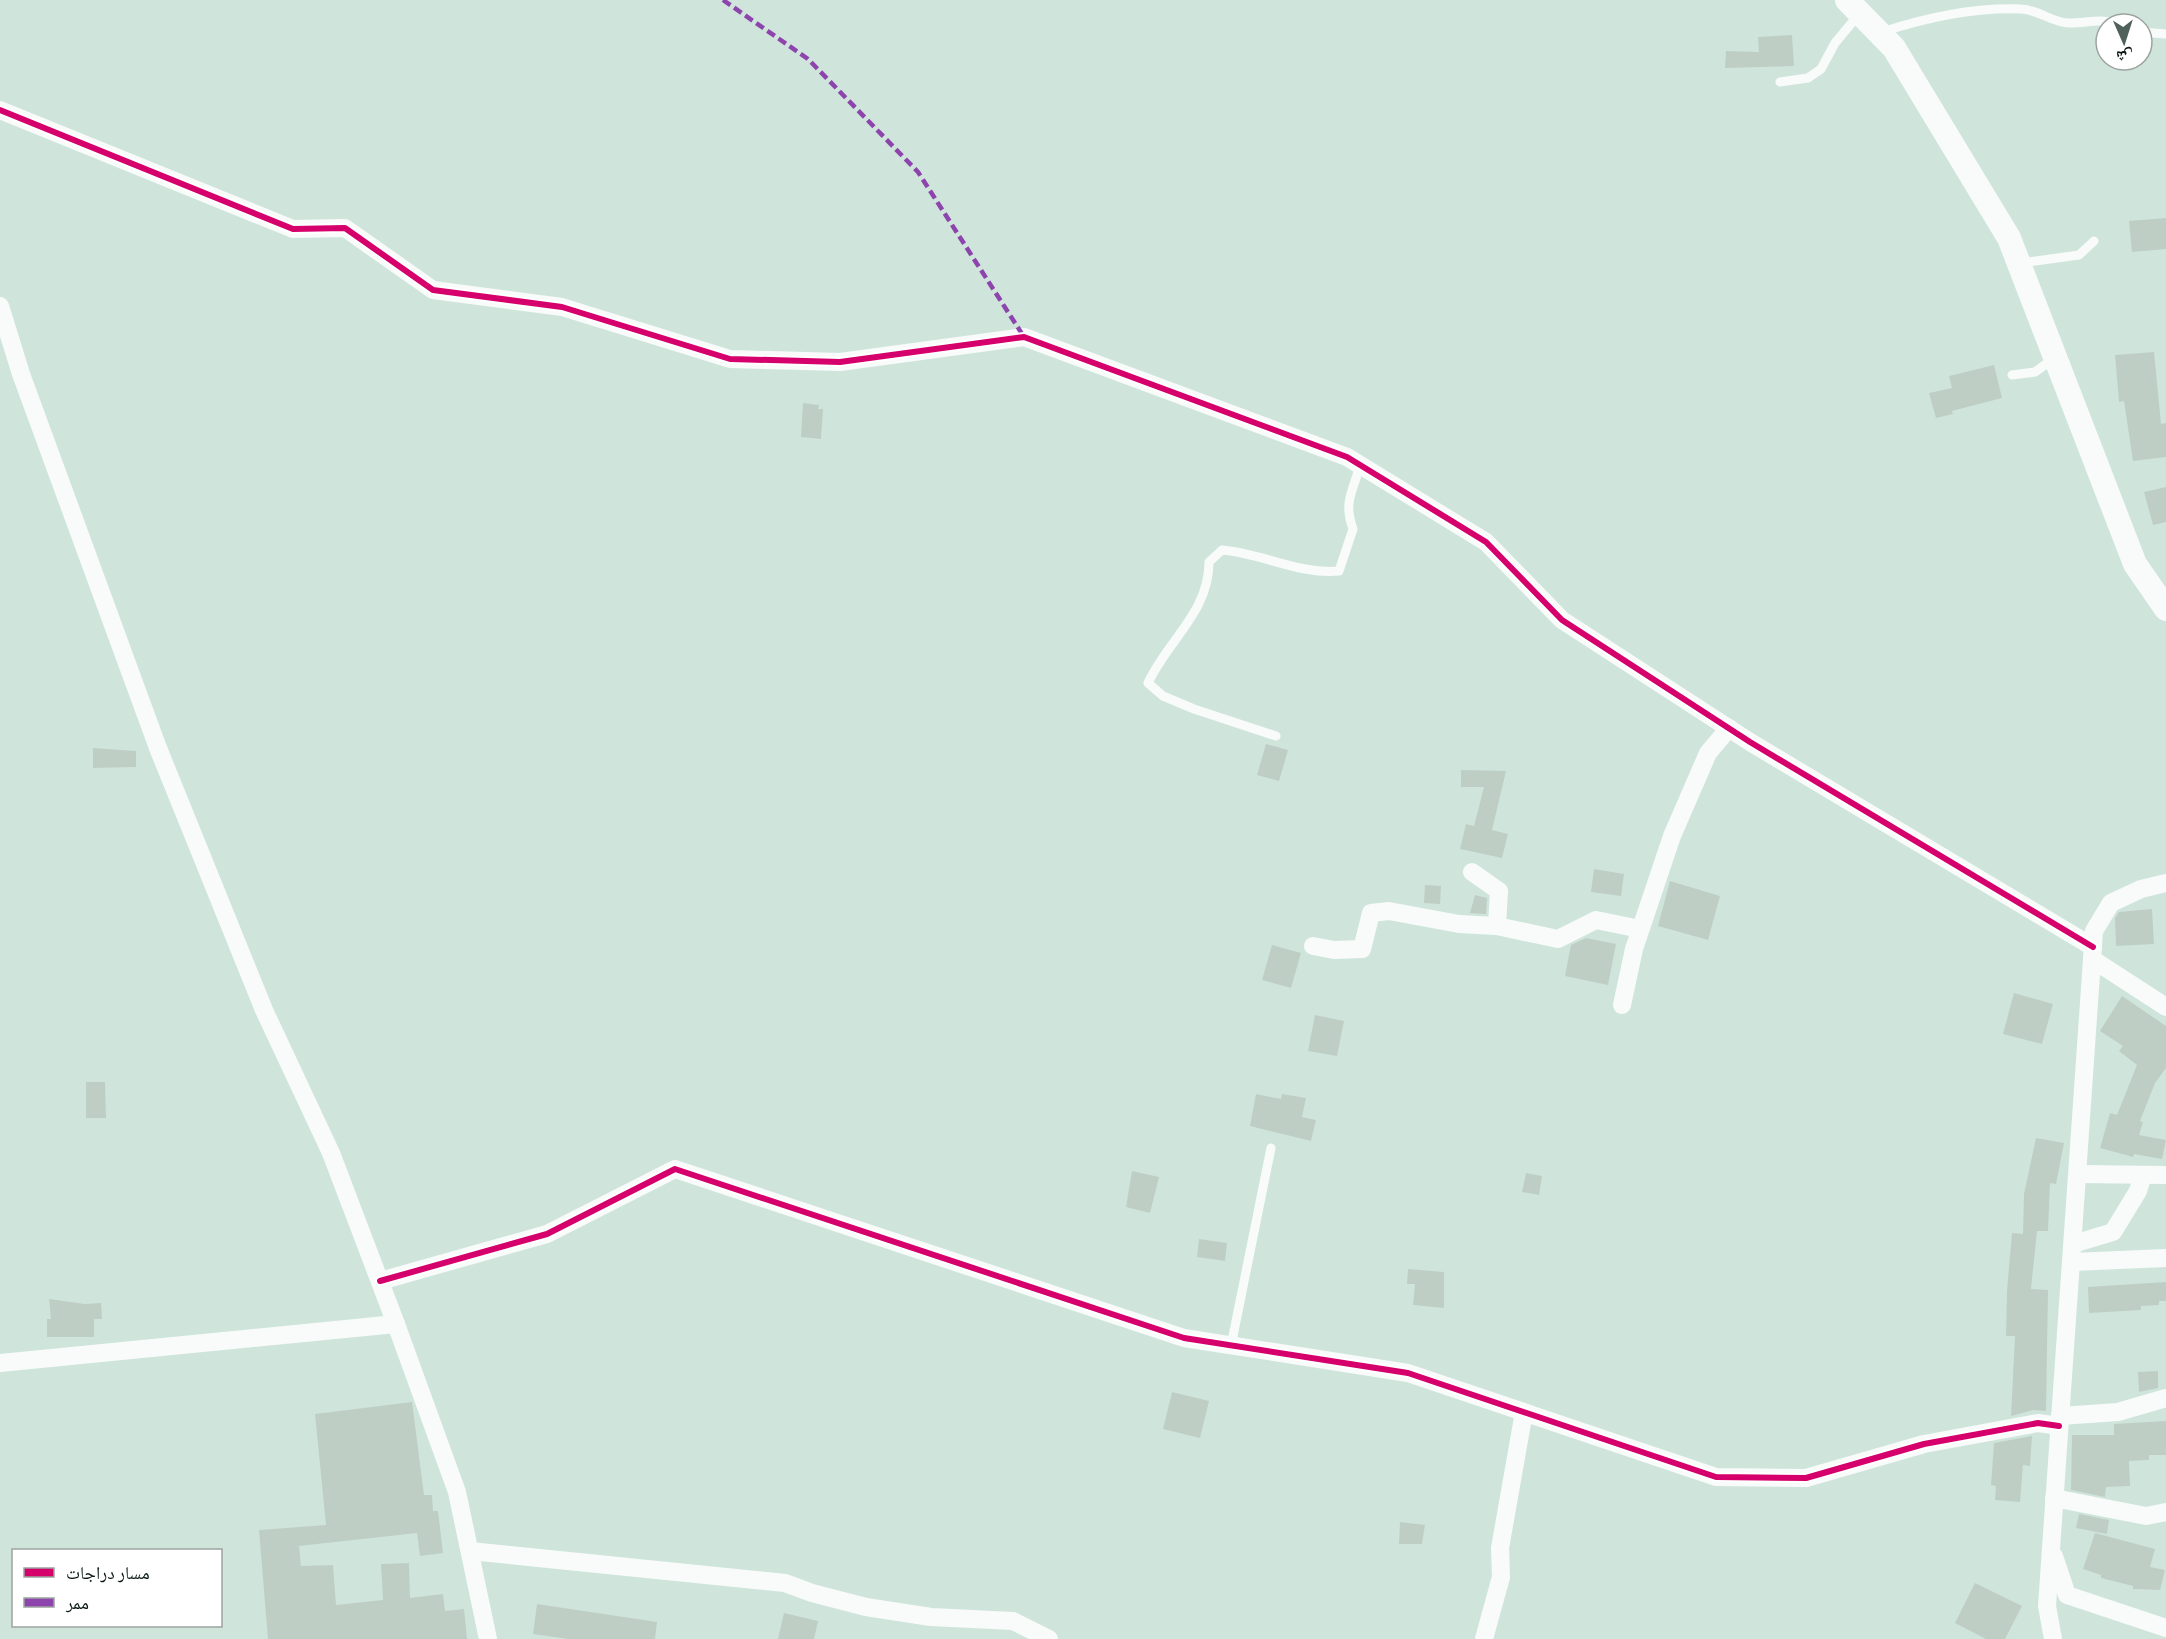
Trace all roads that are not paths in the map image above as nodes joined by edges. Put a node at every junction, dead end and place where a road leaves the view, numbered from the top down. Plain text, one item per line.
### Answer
1 (1853, 7) edge
2 (2094, 20) edge
3 (1879, 33) junction
4 (1780, 81) dead end
5 (0, 110) edge
6 (2094, 241) dead end
7 (2019, 263) junction
8 (0, 306) edge
9 (2055, 358) junction
10 (2012, 375) dead end
11 (1359, 465) junction
12 (2166, 609) edge
13 (1729, 728) junction
14 (1276, 736) dead end
15 (1472, 872) dead end
16 (2166, 883) edge
17 (1497, 926) junction
18 (1641, 929) junction
19 (1313, 946) dead end
20 (2093, 953) junction
21 (1622, 1005) dead end
22 (2166, 1007) edge
23 (1271, 1148) dead end
24 (2078, 1174) junction
25 (2143, 1175) junction
26 (2166, 1175) edge
27 (2072, 1253) junction
28 (2166, 1258) edge
29 (380, 1281) junction
30 (396, 1324) junction
31 (1231, 1346) junction
32 (0, 1363) edge
33 (2166, 1398) edge
34 (1524, 1412) junction
35 (2060, 1421) junction
36 (2054, 1498) junction
37 (2166, 1512) edge
38 (2050, 1547) junction
39 (470, 1551) junction
40 (2166, 1628) edge
41 (488, 1639) edge
42 (1049, 1639) edge
43 (1484, 1639) edge
44 (2053, 1639) edge

1 - 3 street
1 - 4 lane
2 - 3 lane
3 - 7 street
5 - 11 street
6 - 7 lane
7 - 9 street
8 - 29 street
9 - 10 lane
9 - 12 street
11 - 13 street
11 - 14 lane
13 - 18 street
13 - 20 street
15 - 17 street
16 - 20 street
17 - 18 street
17 - 19 street
18 - 21 street
20 - 22 street
20 - 24 street
23 - 31 lane
24 - 25 street
24 - 27 street
25 - 26 street
25 - 27 street
27 - 28 street
27 - 35 street
29 - 30 street
29 - 31 street
30 - 32 street
30 - 39 street
31 - 34 street
33 - 35 street
34 - 35 street
34 - 43 street
35 - 36 street
36 - 37 street
36 - 38 street
38 - 40 street
38 - 44 street
39 - 41 street
39 - 42 street

